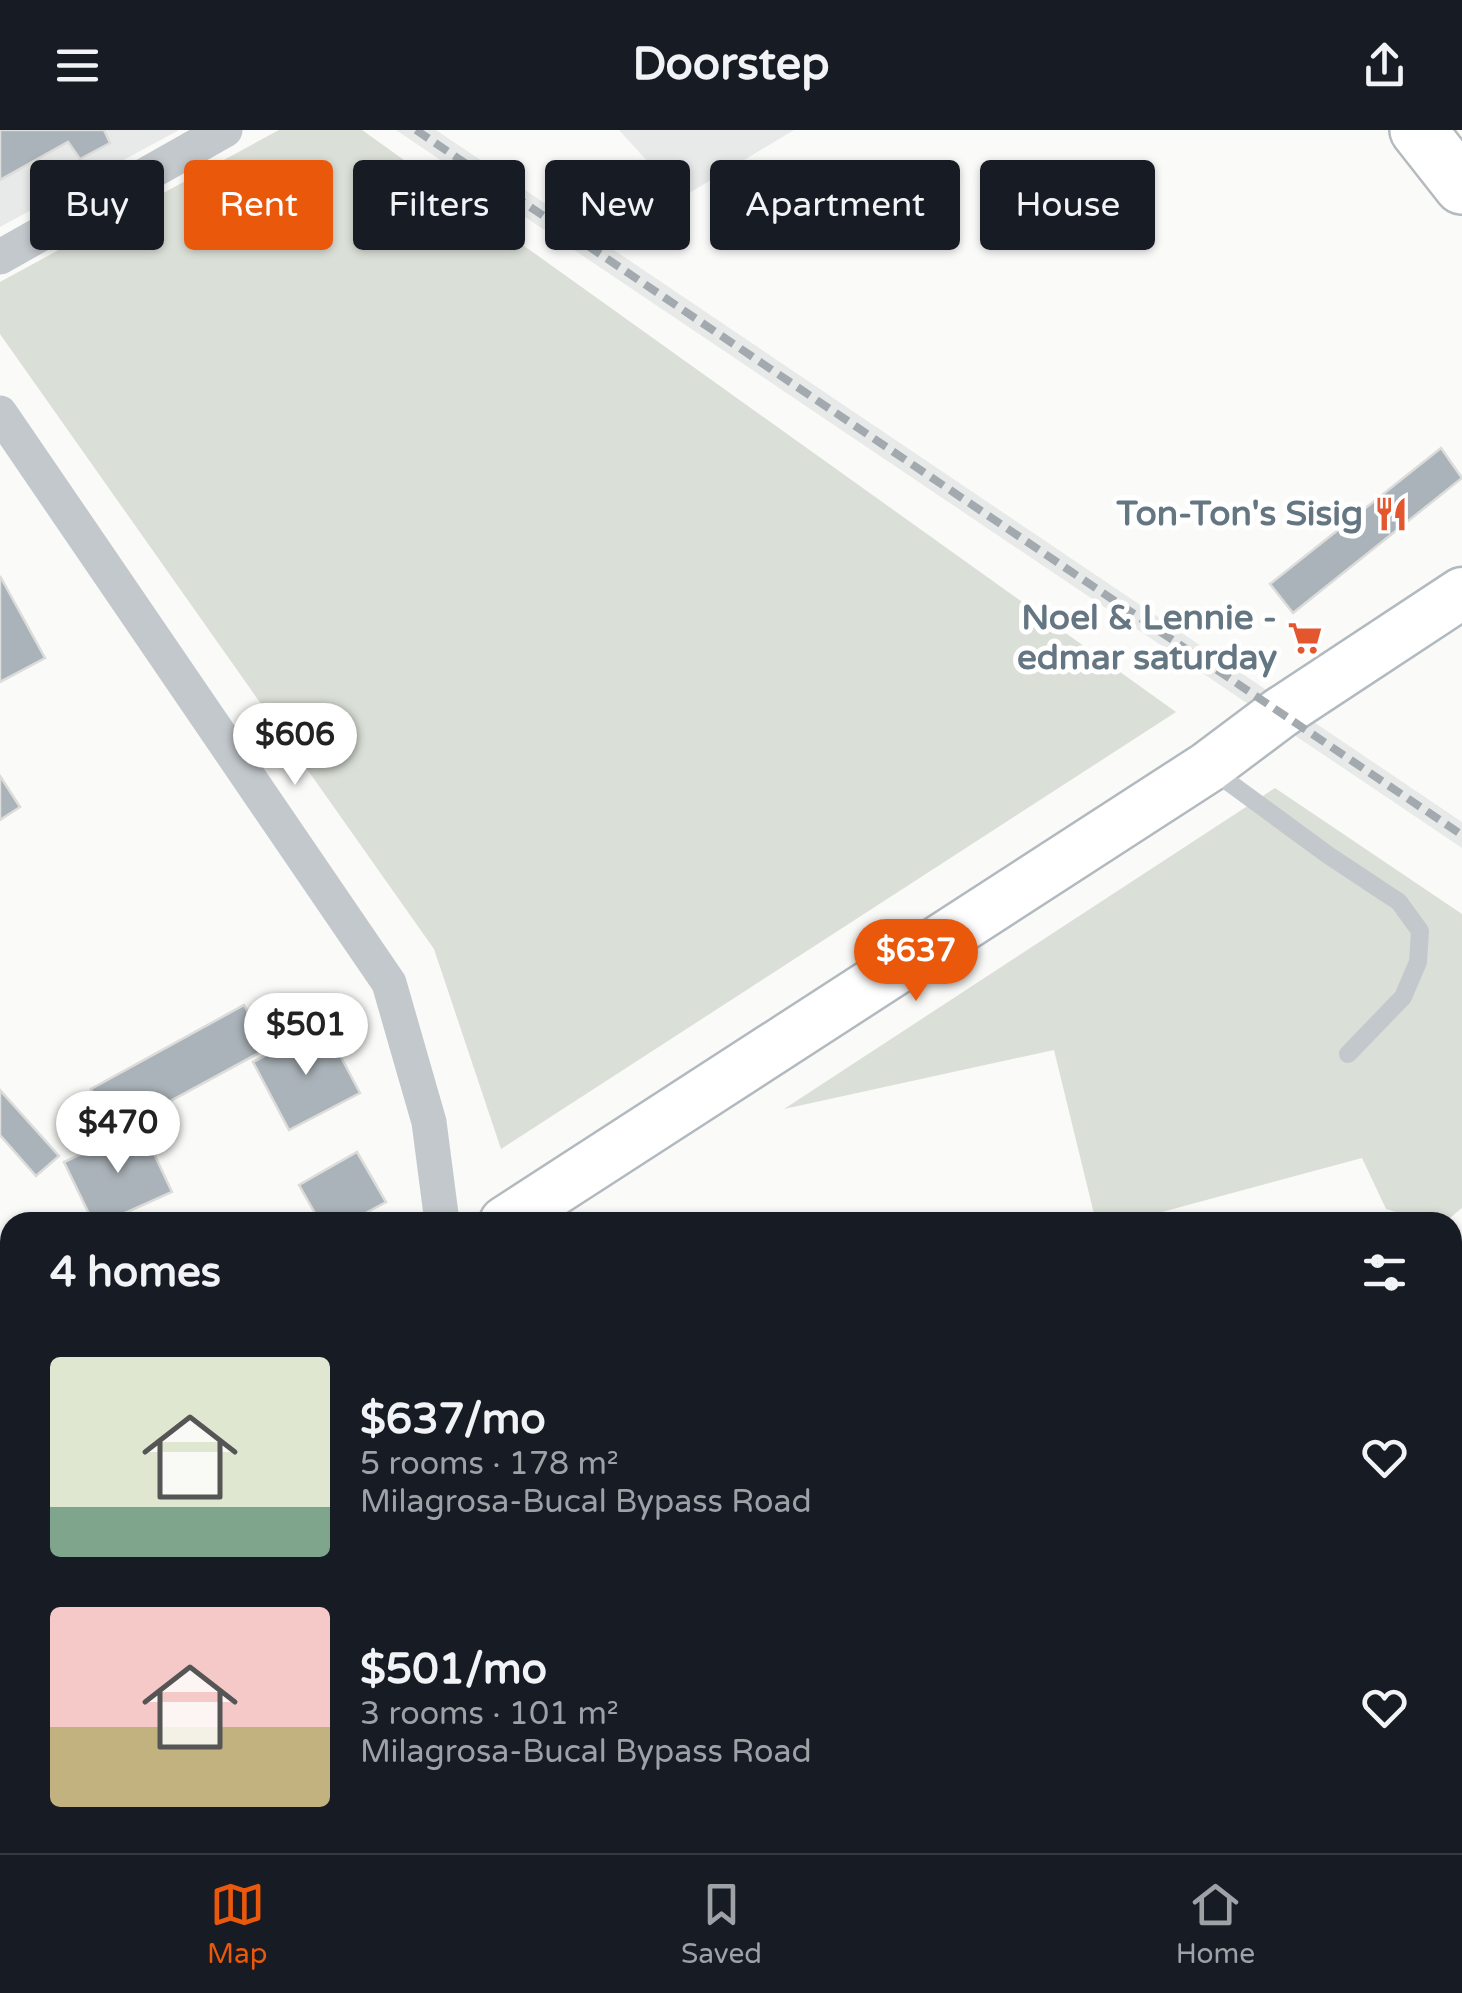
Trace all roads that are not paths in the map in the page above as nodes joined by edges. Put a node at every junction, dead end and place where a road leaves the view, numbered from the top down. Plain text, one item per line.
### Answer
1 (225, 130) edge
2 (1418, 130) edge
3 (1462, 186) edge
4 (0, 257) edge
5 (0, 413) edge
6 (1462, 593) edge
7 (1208, 766) junction
8 (1348, 1054) dead end
9 (441, 1212) edge
10 (521, 1212) edge

1 - 4 street
2 - 3 main road
5 - 9 street
6 - 7 main road
7 - 8 lane
7 - 10 main road

